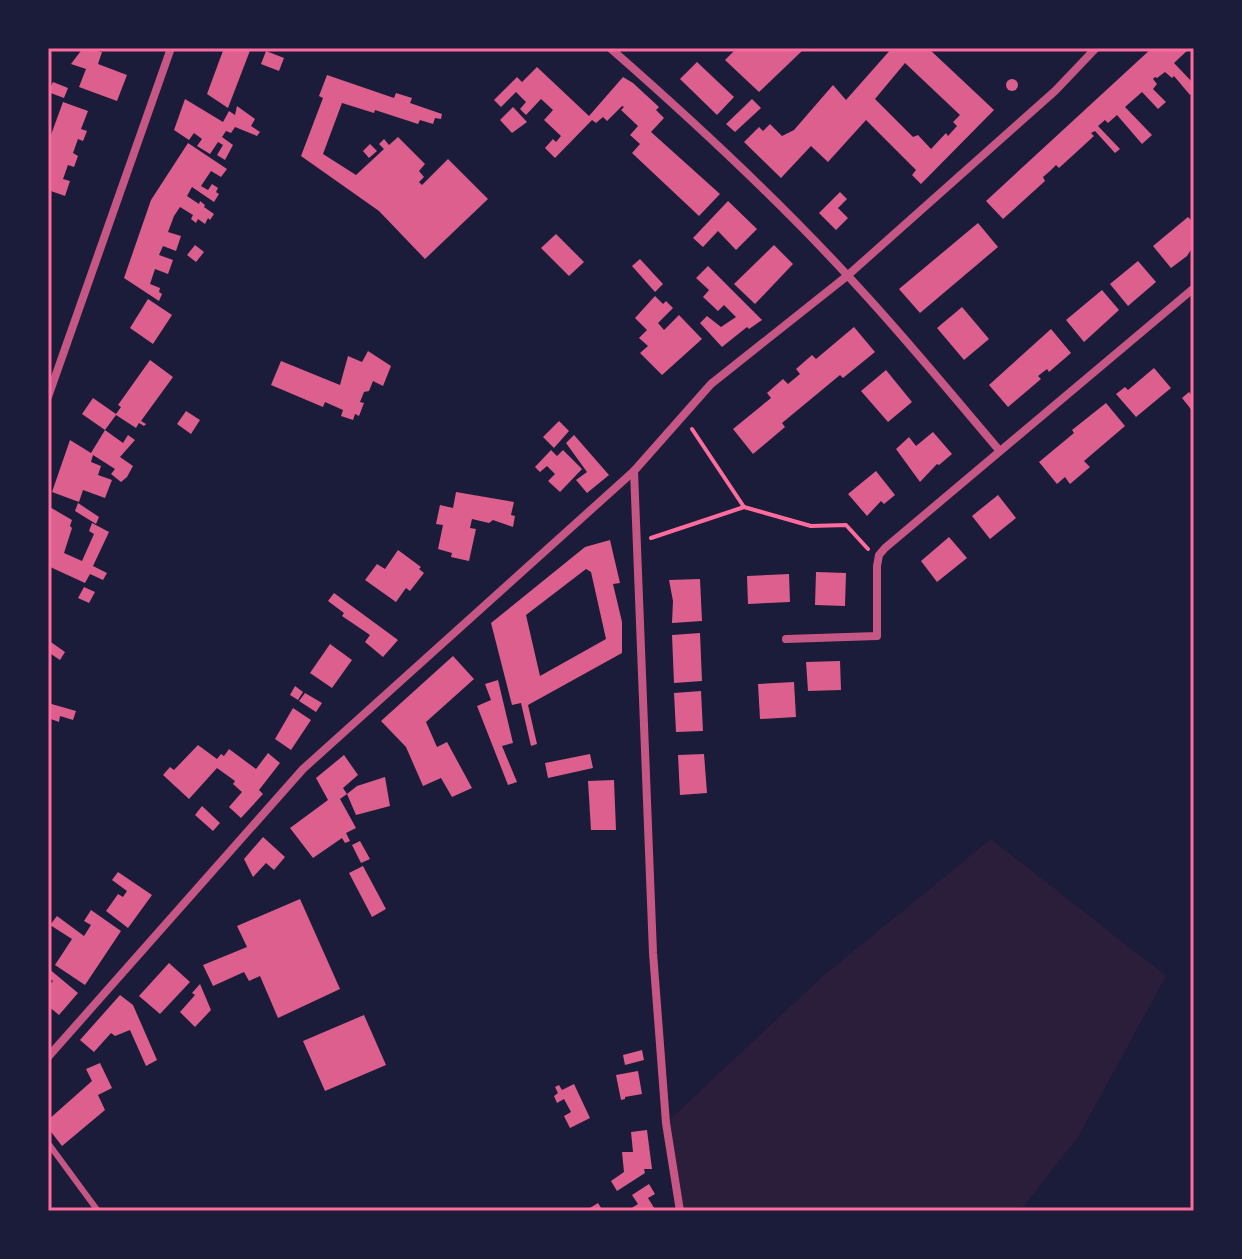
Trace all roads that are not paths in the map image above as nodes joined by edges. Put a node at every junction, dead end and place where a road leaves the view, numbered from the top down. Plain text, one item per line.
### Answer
1 (171, 48) edge
2 (610, 48) edge
3 (1096, 48) edge
4 (847, 276) junction
5 (1194, 288) edge
6 (48, 397) edge
7 (999, 450) junction
8 (634, 471) junction
9 (786, 639) dead end
10 (48, 1057) edge
11 (48, 1143) edge
12 (98, 1211) edge
13 (680, 1211) edge

1 - 6 street
2 - 4 street
3 - 4 street
4 - 7 street
4 - 8 street
5 - 7 street
7 - 9 street
8 - 10 street
8 - 13 street
11 - 12 lane

